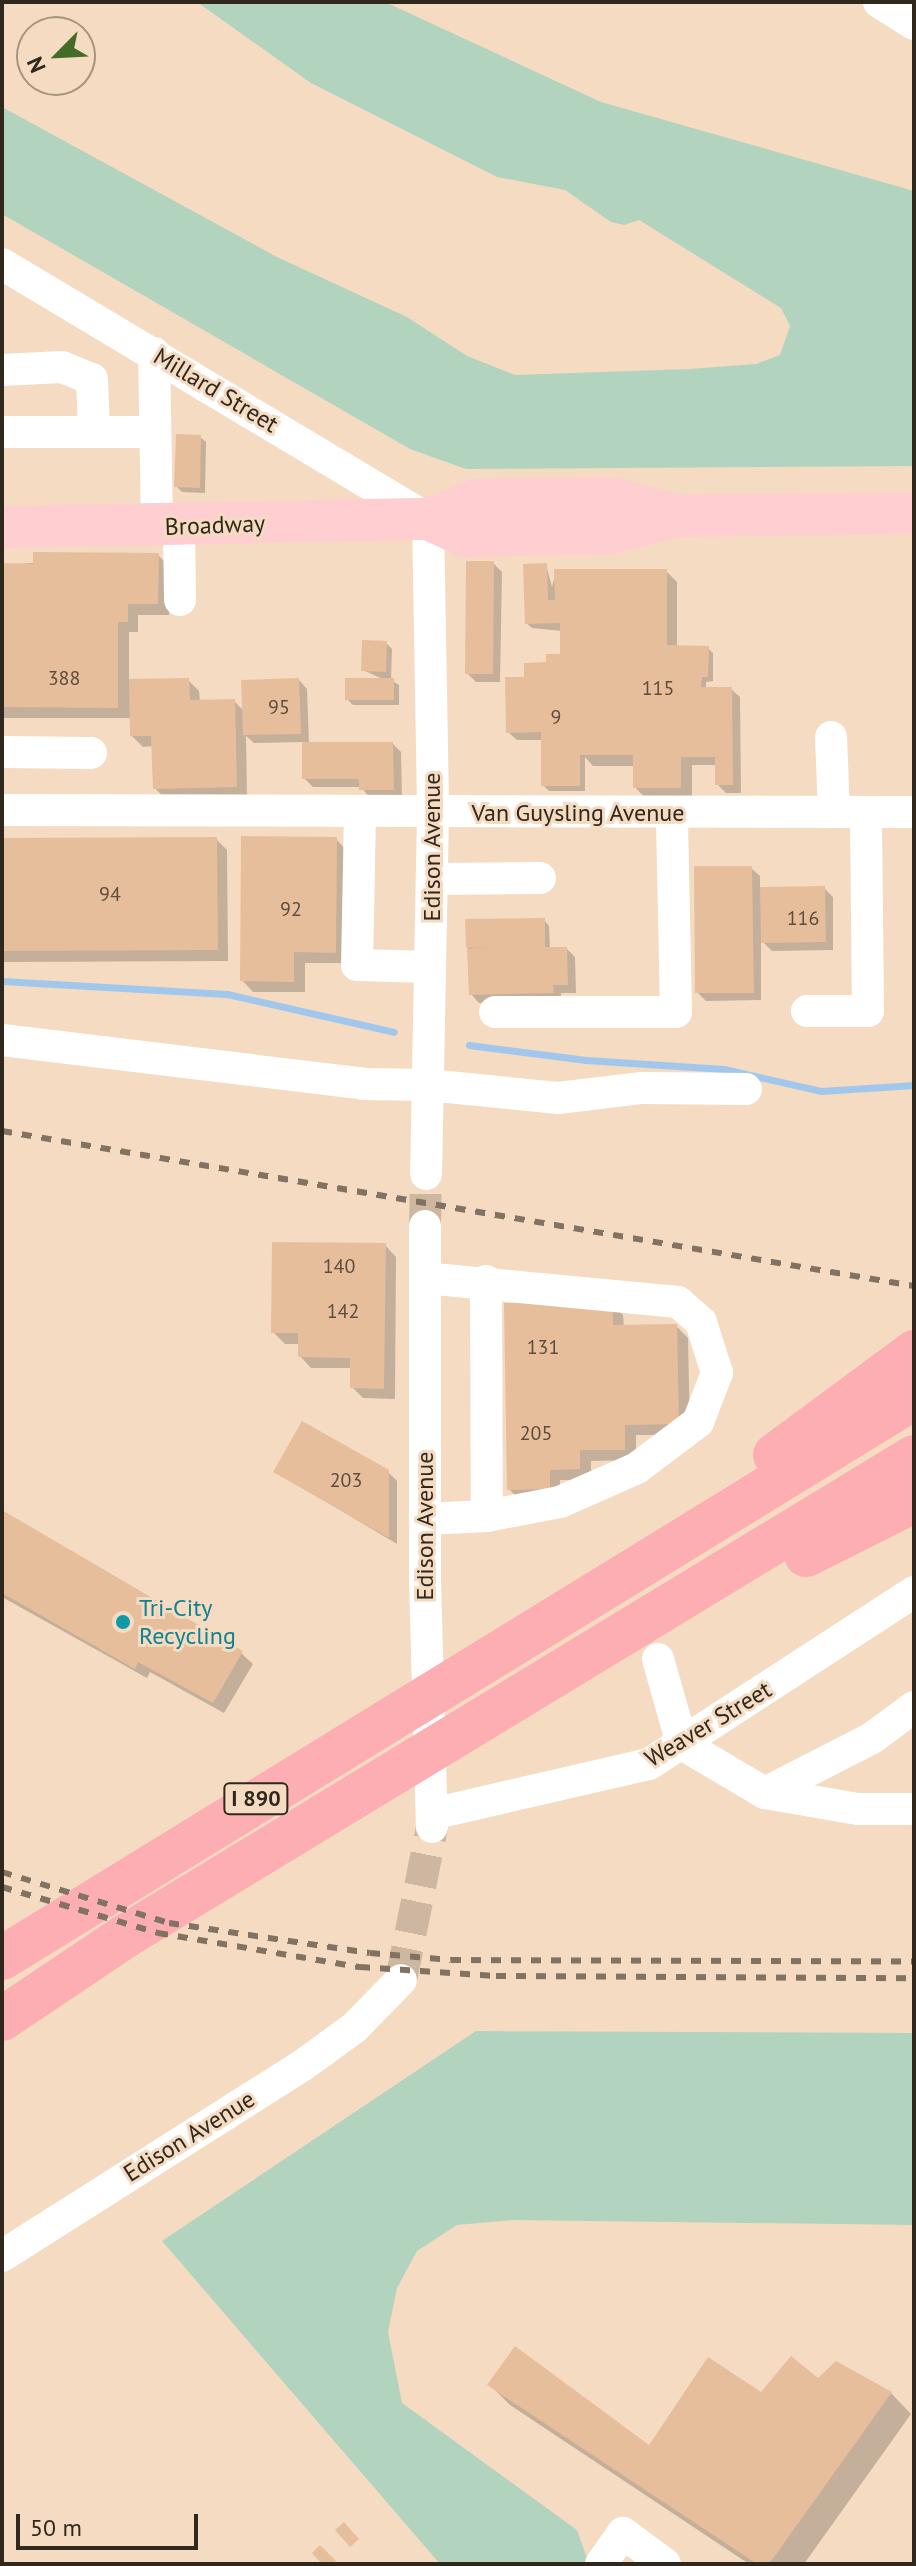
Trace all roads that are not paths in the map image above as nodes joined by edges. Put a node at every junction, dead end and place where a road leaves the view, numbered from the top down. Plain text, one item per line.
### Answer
1 (879, 2) edge
2 (914, 24) edge
3 (4, 271) edge
4 (154, 353) junction
5 (2, 370) edge
6 (2, 432) edge
7 (94, 432) junction
8 (155, 432) junction
9 (914, 513) edge
10 (428, 519) junction
11 (168, 526) junction
12 (2, 527) edge
13 (180, 600) dead end
14 (831, 737) dead end
15 (2, 752) edge
16 (91, 753) dead end
17 (2, 810) edge
18 (360, 812) junction
19 (834, 812) junction
20 (866, 812) junction
21 (914, 812) edge
22 (433, 813) junction
23 (672, 813) junction
24 (540, 878) dead end
25 (432, 879) junction
26 (430, 967) junction
27 (807, 1011) dead end
28 (495, 1012) dead end
29 (2, 1040) edge
30 (428, 1085) junction
31 (746, 1089) dead end
32 (426, 1174) tunnel mouth
33 (425, 1226) tunnel mouth
34 (425, 1278) junction
35 (486, 1281) junction
36 (914, 1352) edge
37 (914, 1398) edge
38 (914, 1457) edge
39 (914, 1501) edge
40 (487, 1516) junction
41 (425, 1519) junction
42 (914, 1592) edge
43 (513, 1644) junction
44 (658, 1659) dead end
45 (538, 1687) junction
46 (914, 1707) edge
47 (682, 1744) junction
48 (765, 1793) junction
49 (914, 1809) edge
50 (432, 1820) joint
51 (2, 1958) edge
52 (401, 1980) tunnel mouth
53 (2, 2019) edge
54 (46, 2226) junction
55 (2, 2249) edge
56 (2, 2256) edge
57 (601, 2564) edge
58 (665, 2564) edge

1 - 2 street
3 - 4 street, Millard Street
4 - 8 street
4 - 10 street, Millard Street
5 - 7 street
6 - 7 street
7 - 8 street
8 - 11 street
9 - 10 main road, Broadway
10 - 11 main road, Broadway
10 - 22 street, Edison Avenue
11 - 12 main road, Broadway
11 - 13 street
14 - 19 street
15 - 16 street
17 - 18 street, Van Guysling Avenue
18 - 22 street, Van Guysling Avenue
18 - 26 street
19 - 20 street, Van Guysling Avenue
19 - 23 street, Van Guysling Avenue
20 - 21 street, Van Guysling Avenue
20 - 27 street
22 - 23 street, Van Guysling Avenue
22 - 25 street, Edison Avenue
23 - 28 street
24 - 25 street
25 - 26 street, Edison Avenue
26 - 30 street, Edison Avenue
29 - 30 street
30 - 31 street
30 - 32 street, Edison Avenue
33 - 34 street, Edison Avenue
34 - 35 street
34 - 41 street, Edison Avenue
35 - 40 street
35 - 40 street
36 - 43 highway
37 - 43 highway, I 890
38 - 45 highway, I 890
39 - 45 highway
40 - 41 street
41 - 50 street, Edison Avenue
42 - 47 street, Weaver Street
43 - 51 highway, I 890
44 - 47 street
45 - 53 highway, I 890
46 - 48 street
47 - 48 street
47 - 50 street, Weaver Street
48 - 49 street
52 - 54 street, Edison Avenue
54 - 55 street, Edison Avenue
54 - 56 street, Edison Avenue
57 - 58 street

